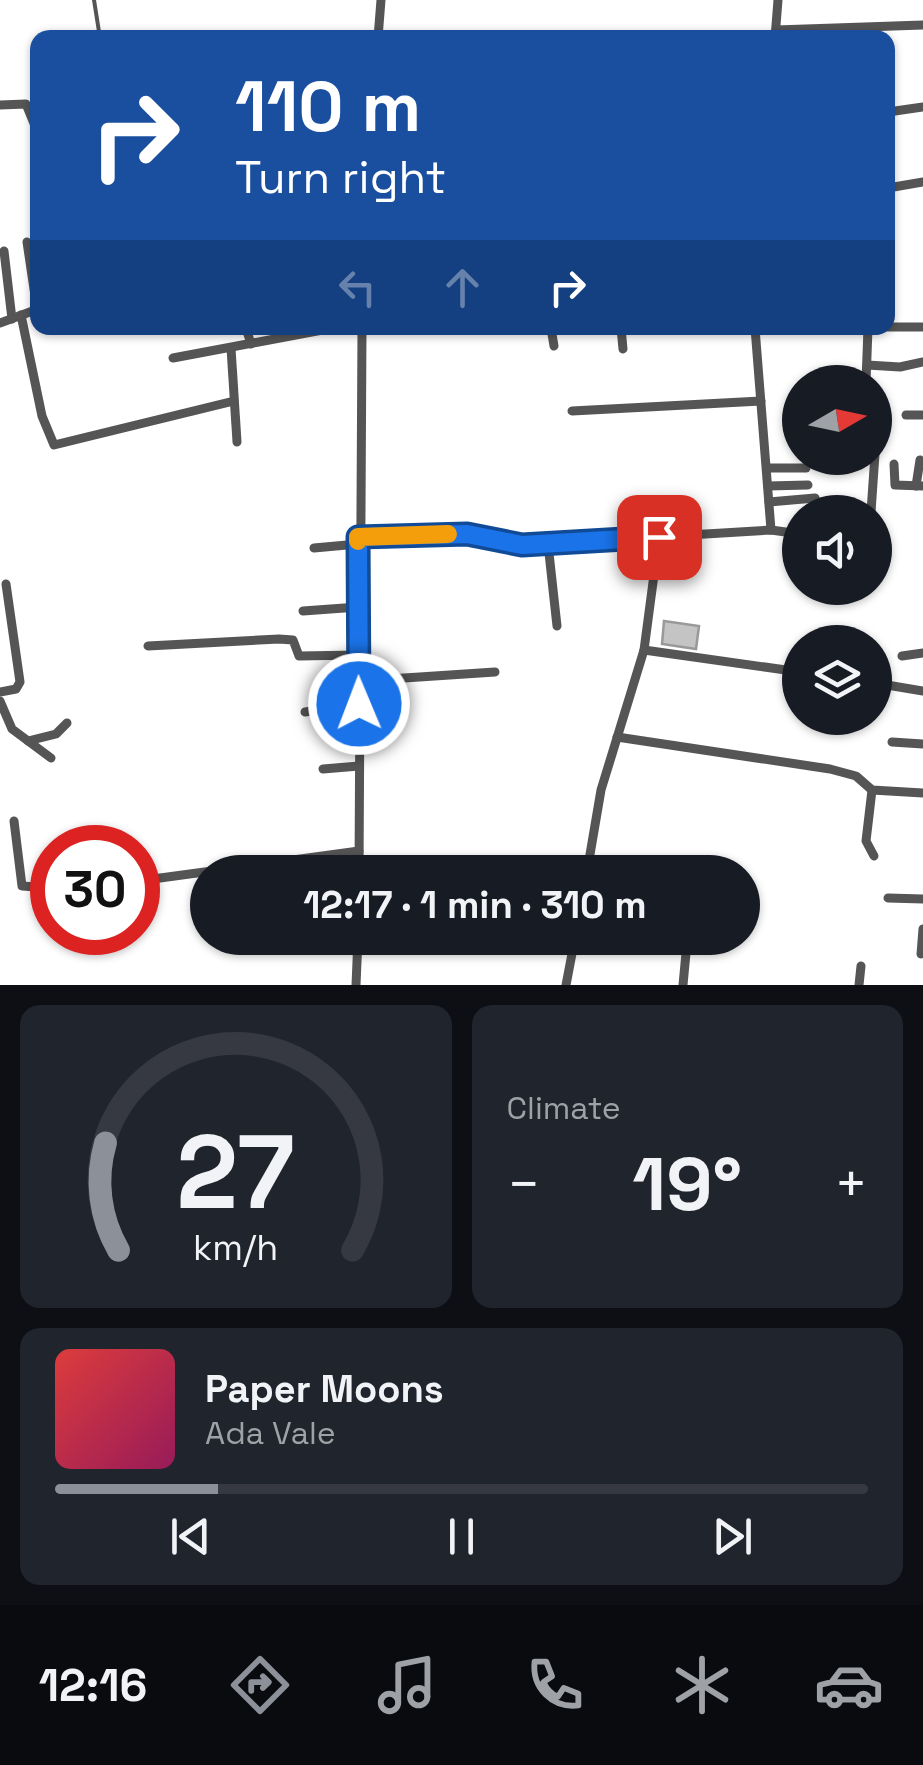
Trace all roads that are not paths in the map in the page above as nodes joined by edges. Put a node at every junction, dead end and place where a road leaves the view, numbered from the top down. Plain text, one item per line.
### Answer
1 (94, 0) edge
2 (381, 0) edge
3 (778, 0) edge
4 (923, 25) edge
5 (99, 30) edge
6 (379, 30) edge
7 (776, 30) edge
8 (841, 30) edge
9 (0, 106) edge
10 (923, 107) edge
11 (895, 111) edge
12 (30, 114) edge
13 (923, 182) edge
14 (895, 187) edge
15 (27, 242) dead end
16 (4, 250) dead end
17 (30, 262) edge
18 (30, 312) edge
19 (16, 317) junction
20 (0, 323) edge
21 (895, 326) edge
22 (923, 328) edge
23 (248, 335) edge
24 (297, 335) edge
25 (362, 335) edge
26 (552, 335) edge
27 (622, 335) edge
28 (756, 335) edge
29 (868, 335) edge
30 (251, 344) junction
31 (554, 346) dead end
32 (231, 348) junction
33 (623, 350) dead end
34 (173, 358) dead end
35 (923, 362) edge
36 (867, 365) edge
37 (892, 367) edge
38 (234, 401) junction
39 (761, 401) junction
40 (572, 411) dead end
41 (923, 414) edge
42 (906, 415) dead end
43 (237, 442) dead end
44 (920, 460) dead end
45 (894, 464) dead end
46 (768, 468) junction
47 (782, 468) edge
48 (808, 485) dead end
49 (768, 486) junction
50 (920, 486) edge
51 (782, 501) edge
52 (769, 502) junction
53 (771, 530) junction
54 (782, 532) edge
55 (659, 537) junction
56 (358, 541) junction
57 (548, 544) junction
58 (314, 548) dead end
59 (6, 584) dead end
60 (358, 606) junction
61 (303, 611) dead end
62 (557, 626) dead end
63 (148, 646) dead end
64 (644, 650) junction
65 (923, 653) edge
66 (358, 655) junction
67 (902, 656) dead end
68 (782, 669) edge
69 (495, 672) dead end
70 (359, 681) junction
71 (892, 686) edge
72 (923, 690) edge
73 (0, 692) edge
74 (0, 701) edge
75 (359, 704) junction
76 (305, 712) dead end
77 (67, 724) dead end
78 (617, 737) junction
79 (28, 741) junction
80 (892, 742) dead end
81 (923, 744) edge
82 (50, 758) dead end
83 (359, 766) junction
84 (323, 769) dead end
85 (872, 790) junction
86 (923, 793) edge
87 (14, 821) dead end
88 (359, 850) junction
89 (333, 855) edge
90 (359, 855) edge
91 (589, 855) edge
92 (874, 856) dead end
93 (190, 876) edge
94 (160, 879) edge
95 (30, 889) edge
96 (888, 898) dead end
97 (923, 899) edge
98 (923, 928) edge
99 (921, 954) edge
100 (357, 955) edge
101 (572, 955) edge
102 (686, 955) edge
103 (862, 966) dead end
104 (356, 985) edge
105 (566, 985) edge
106 (683, 985) edge
107 (859, 985) edge

1 - 5 lane
2 - 6 street
3 - 7 street
4 - 8 street
9 - 12 street
10 - 11 street
13 - 14 street
15 - 17 street
16 - 19 street
18 - 19 street
19 - 20 street
19 - 38 street
21 - 22 street
23 - 30 street
24 - 30 street
25 - 56 street
26 - 31 street
27 - 33 street
28 - 39 street
29 - 36 street
30 - 32 street
32 - 34 street
32 - 38 street
35 - 37 street
38 - 43 street
39 - 40 street
39 - 46 street
41 - 42 street
44 - 50 street
45 - 50 street
46 - 47 street
46 - 49 street
48 - 49 street
49 - 52 street
51 - 52 street
52 - 53 street
53 - 54 street
53 - 55 street
55 - 57 street
55 - 64 street
56 - 57 street
56 - 58 street
56 - 60 street
57 - 62 street
59 - 73 street
60 - 61 street
60 - 66 street
63 - 66 street
64 - 68 street
64 - 78 street
65 - 67 street
66 - 70 street
69 - 70 street
70 - 75 street
71 - 72 street
74 - 79 street
75 - 76 street
75 - 83 street
77 - 79 street
78 - 85 street
78 - 91 street
79 - 82 street
80 - 81 street
83 - 84 street
83 - 88 street
85 - 86 street
85 - 92 street
87 - 95 street
88 - 89 street
88 - 90 street
93 - 94 street
96 - 97 street
98 - 99 street
100 - 104 street
101 - 105 street
102 - 106 street
103 - 107 street

